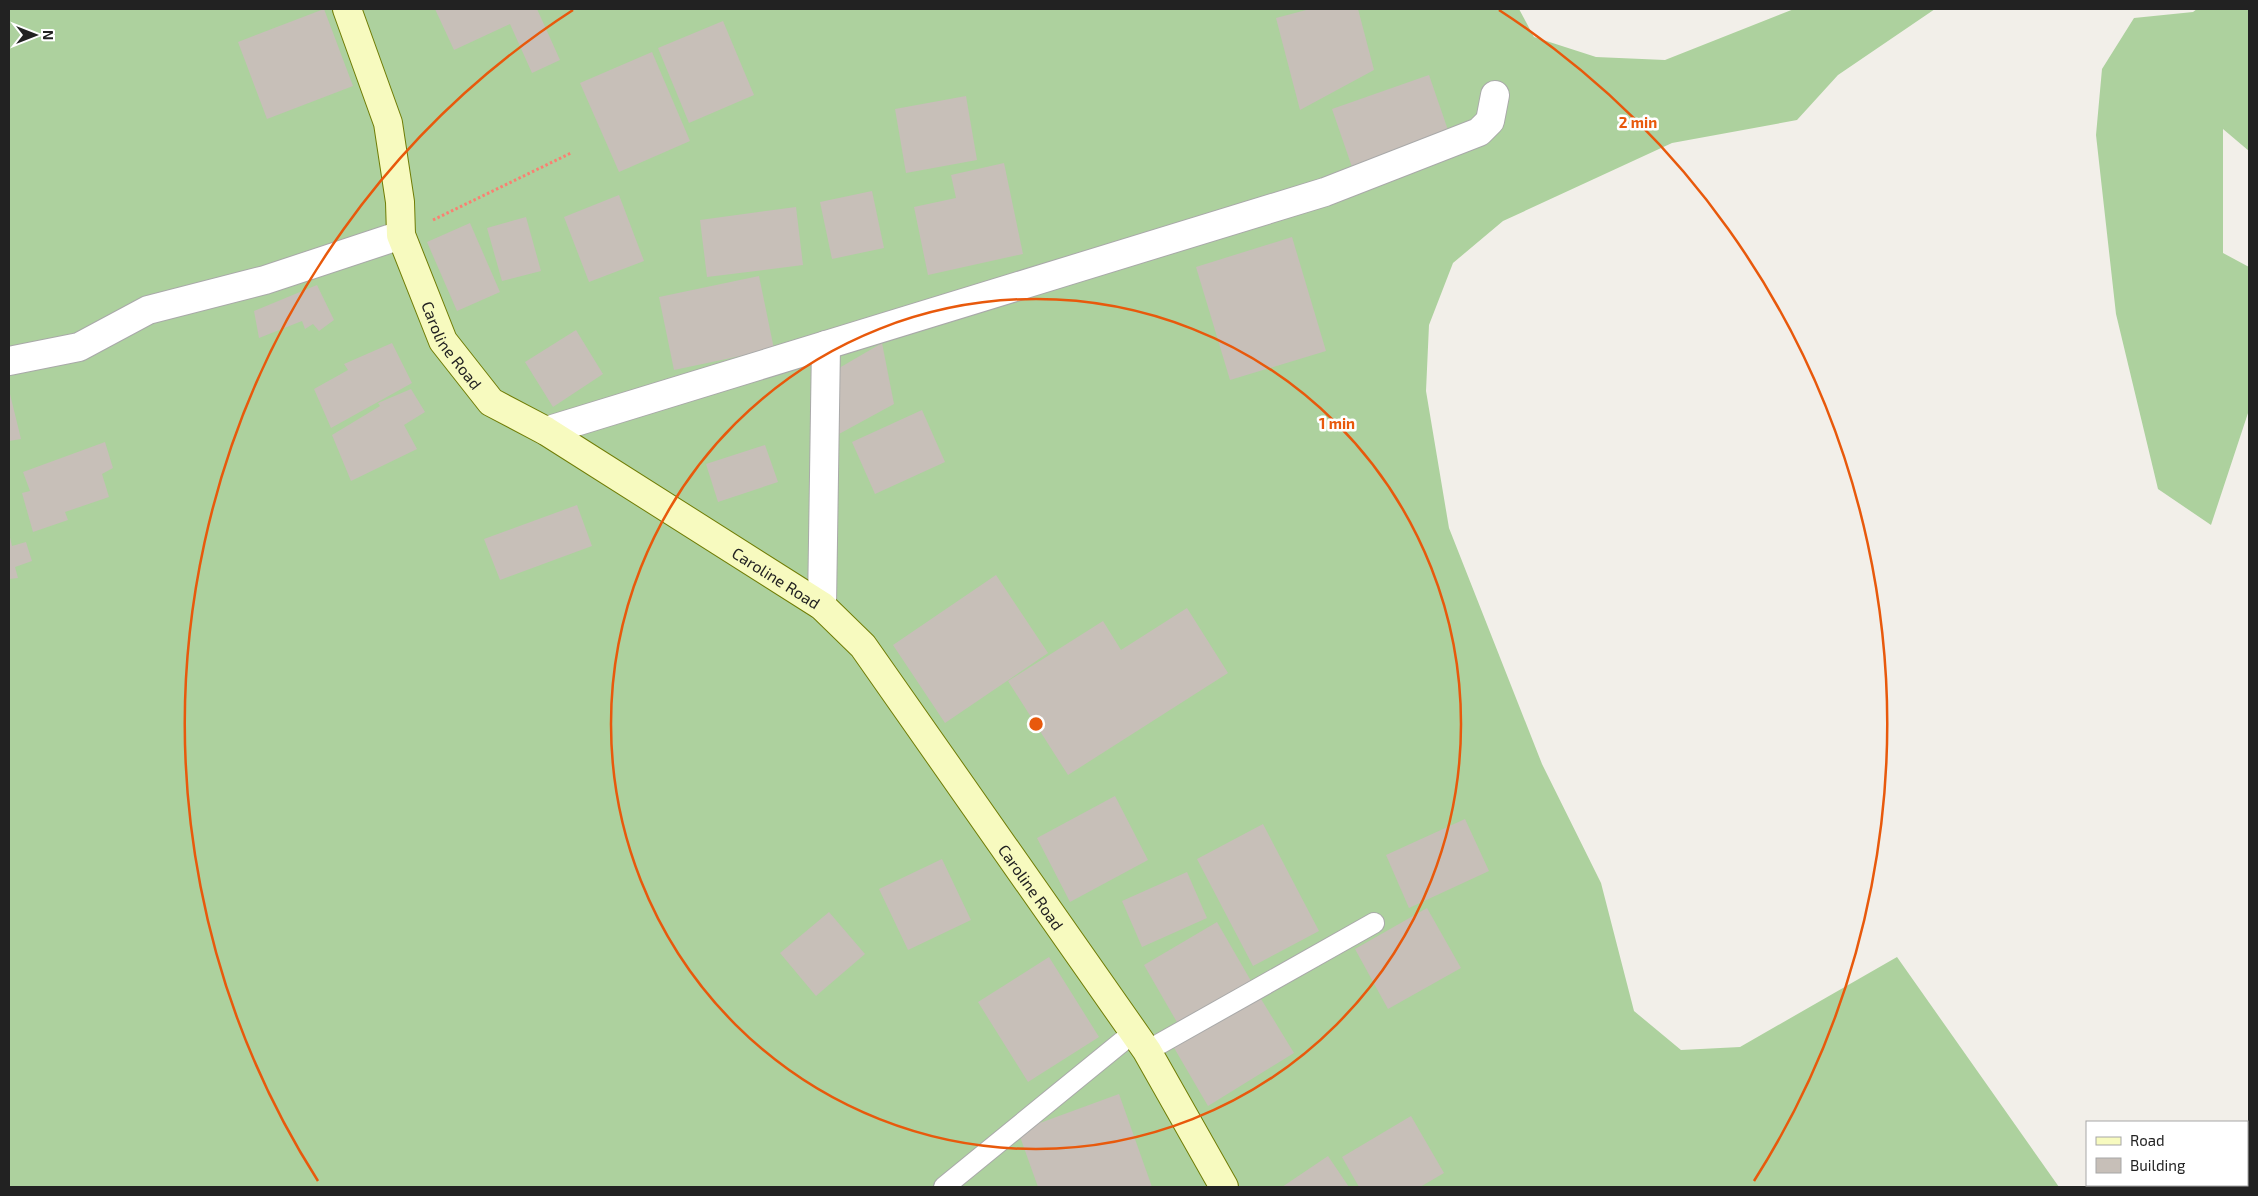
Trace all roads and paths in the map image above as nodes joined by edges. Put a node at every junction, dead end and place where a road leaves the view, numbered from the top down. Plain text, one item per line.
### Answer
1 (346, 9) edge
2 (1495, 94) dead end
3 (572, 153) dead end
4 (401, 235) junction
5 (826, 345) junction
6 (9, 361) edge
7 (546, 431) junction
8 (822, 606) junction
9 (1374, 923) dead end
10 (1140, 1041) junction
11 (944, 1187) edge
12 (1224, 1187) edge

1 - 4 main road, Caroline Road
2 - 5 street
3 - 4 path
4 - 6 street
4 - 7 main road, Caroline Road
5 - 7 street
5 - 8 street
7 - 8 main road, Caroline Road
8 - 10 main road, Caroline Road
9 - 10 lane
10 - 11 lane
10 - 12 main road, Caroline Road

